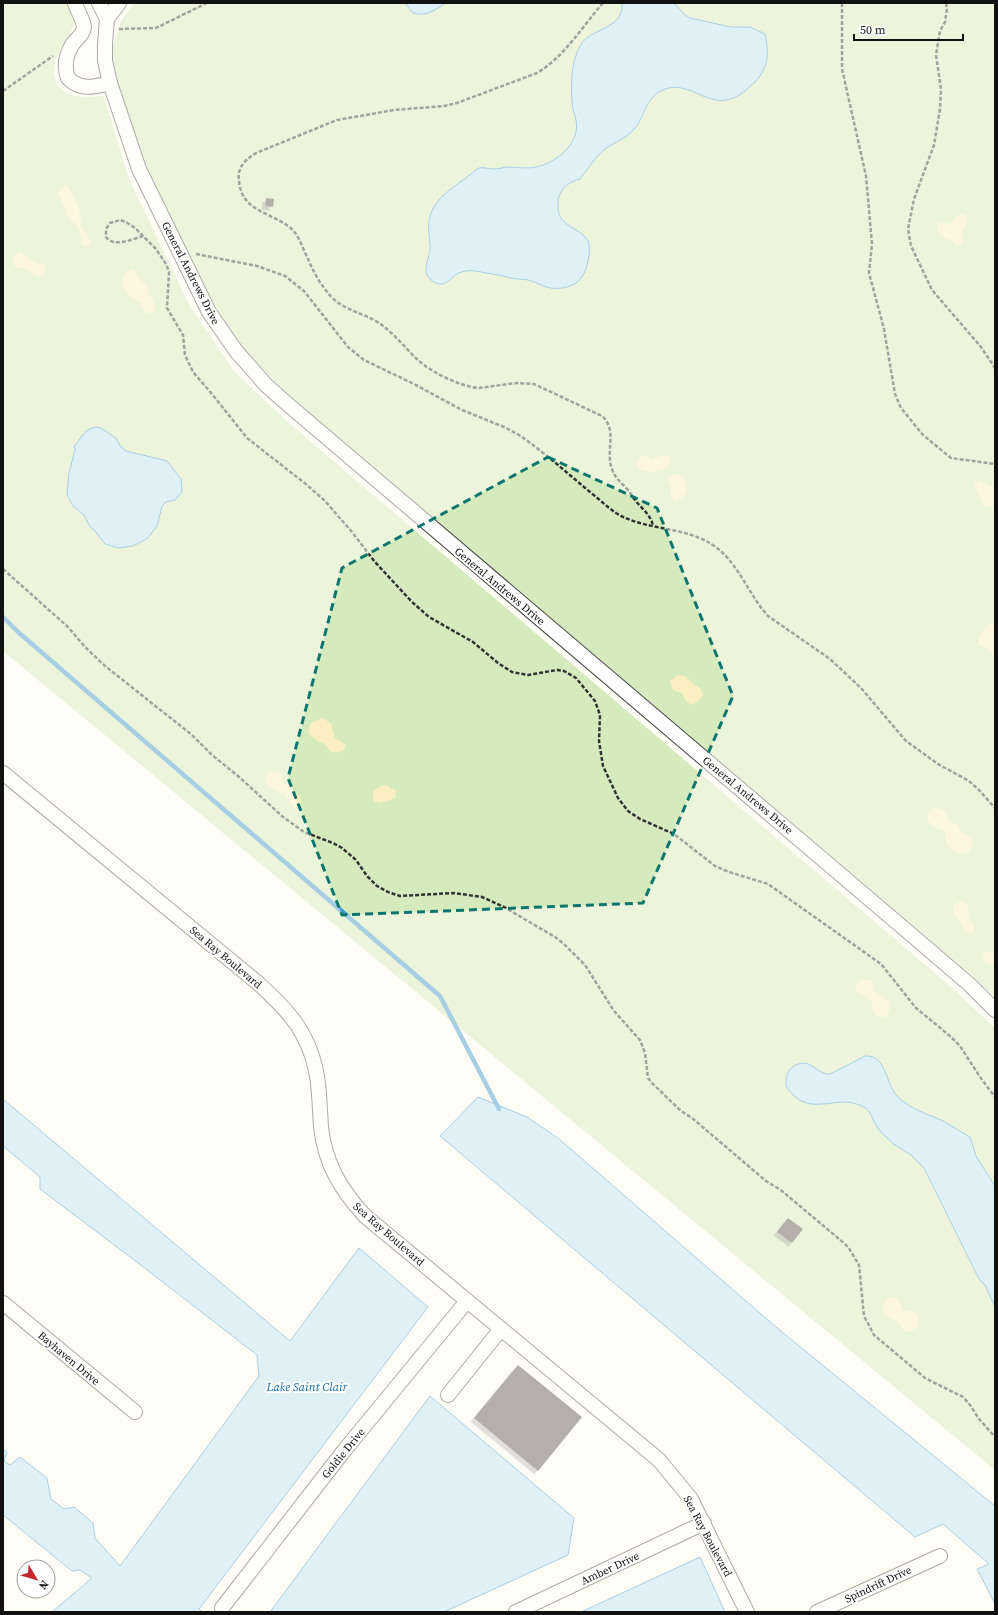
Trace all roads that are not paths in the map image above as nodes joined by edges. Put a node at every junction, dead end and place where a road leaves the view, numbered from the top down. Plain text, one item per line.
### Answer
1 (75, 3) edge
2 (99, 3) edge
3 (119, 3) edge
4 (107, 19) junction
5 (110, 83) junction
6 (3, 772) edge
7 (995, 1010) edge
8 (467, 1301) junction
9 (3, 1303) edge
10 (501, 1329) junction
11 (448, 1395) dead end
12 (135, 1412) dead end
13 (704, 1523) junction
14 (940, 1556) dead end
15 (222, 1608) dead end
16 (516, 1612) edge
17 (747, 1612) edge
18 (817, 1612) edge

1 - 5 street
2 - 4 street
3 - 4 street
4 - 5 street, General Andrews Drive
5 - 7 street, General Andrews Drive
6 - 8 street, Sea Ray Boulevard
8 - 10 street, Sea Ray Boulevard
8 - 15 street, Goldie Drive
9 - 12 street, Bayhaven Drive
10 - 11 street
10 - 13 street, Sea Ray Boulevard
13 - 16 street, Amber Drive
13 - 17 street, Sea Ray Boulevard
14 - 18 street, Spindrift Drive

